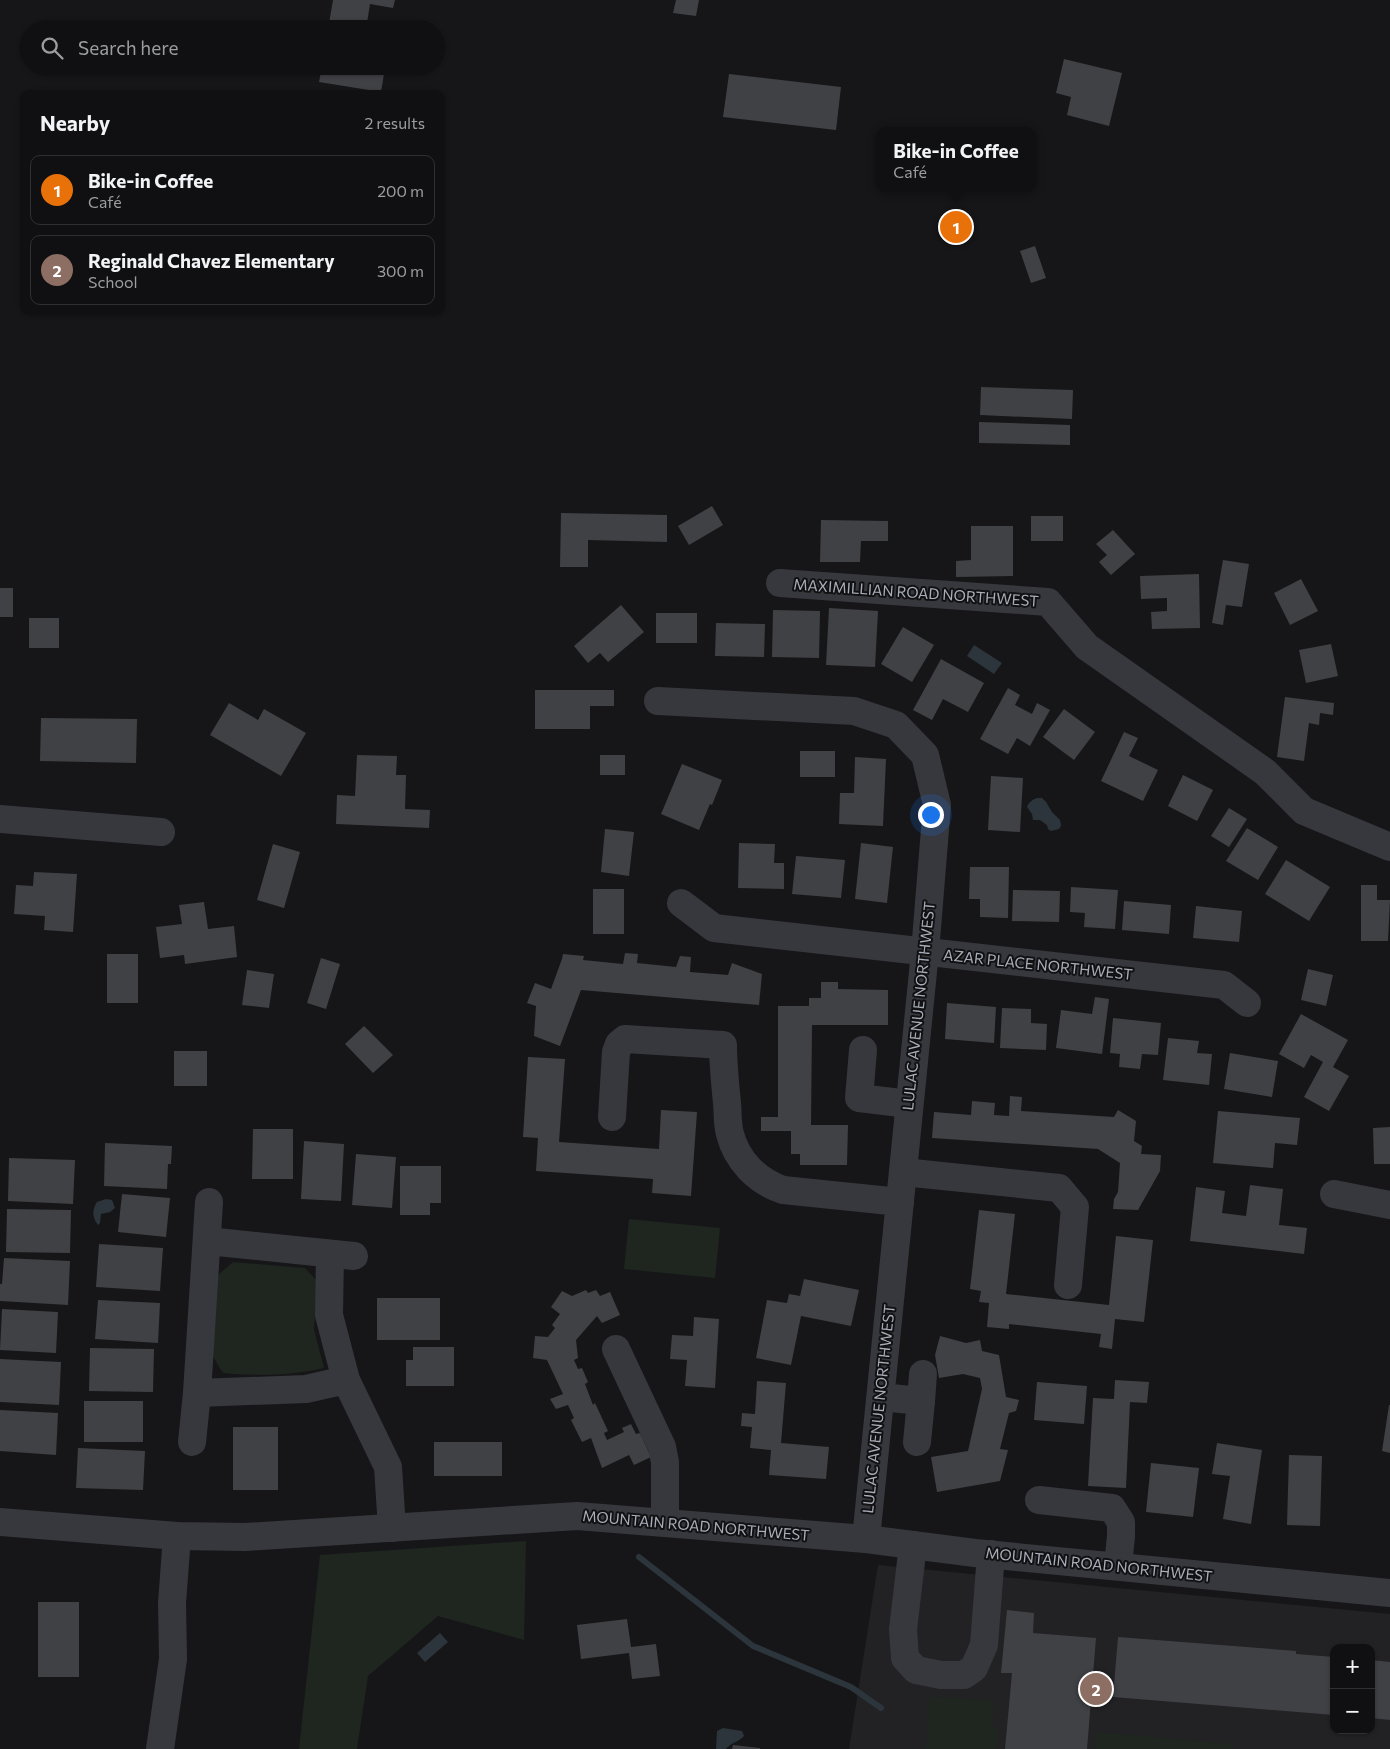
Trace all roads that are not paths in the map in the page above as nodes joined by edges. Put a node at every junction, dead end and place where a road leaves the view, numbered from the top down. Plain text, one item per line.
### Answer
1 (780, 583) dead end
2 (658, 700) dead end
3 (0, 819) edge
4 (162, 832) dead end
5 (1390, 847) edge
6 (681, 903) dead end
7 (925, 952) junction
8 (1247, 1003) dead end
9 (863, 1050) dead end
10 (909, 1104) junction
11 (612, 1116) dead end
12 (903, 1172) junction
13 (1334, 1194) dead end
14 (210, 1202) dead end
15 (900, 1202) junction
16 (1390, 1205) edge
17 (207, 1241) junction
18 (1068, 1285) dead end
19 (616, 1349) dead end
20 (923, 1374) dead end
21 (346, 1380) junction
22 (196, 1393) junction
23 (880, 1397) junction
24 (921, 1401) junction
25 (192, 1442) dead end
26 (917, 1442) dead end
27 (1039, 1500) dead end
28 (0, 1522) edge
29 (665, 1522) junction
30 (392, 1528) junction
31 (177, 1536) junction
32 (866, 1540) junction
33 (914, 1545) junction
34 (991, 1554) junction
35 (1118, 1566) junction
36 (1390, 1593) edge
37 (160, 1749) edge

1 - 5 street, MAXIMILLIAN ROAD NORTHWEST
2 - 7 street, LULAC AVENUE NORTHWEST
3 - 4 street
6 - 7 street, AZAR PLACE NORTHWEST
7 - 8 street, AZAR PLACE NORTHWEST
7 - 10 street, LULAC AVENUE NORTHWEST
9 - 10 street
10 - 12 street, LULAC AVENUE NORTHWEST
11 - 15 street
12 - 15 street, LULAC AVENUE NORTHWEST
12 - 18 street
13 - 16 street
14 - 17 street
15 - 23 street, LULAC AVENUE NORTHWEST
17 - 21 street
17 - 22 street
19 - 29 street
20 - 24 street
21 - 22 street
21 - 30 street
22 - 25 street
23 - 24 street
23 - 32 street, LULAC AVENUE NORTHWEST
24 - 26 street
27 - 35 street
28 - 31 street, MOUNTAIN ROAD NORTHWEST
29 - 30 street, MOUNTAIN ROAD NORTHWEST
29 - 32 street, MOUNTAIN ROAD NORTHWEST
30 - 31 street, MOUNTAIN ROAD NORTHWEST
31 - 37 street
32 - 33 street, MOUNTAIN ROAD NORTHWEST
33 - 34 street, MOUNTAIN ROAD NORTHWEST
33 - 34 street
34 - 35 street, MOUNTAIN ROAD NORTHWEST
35 - 36 street, MOUNTAIN ROAD NORTHWEST

